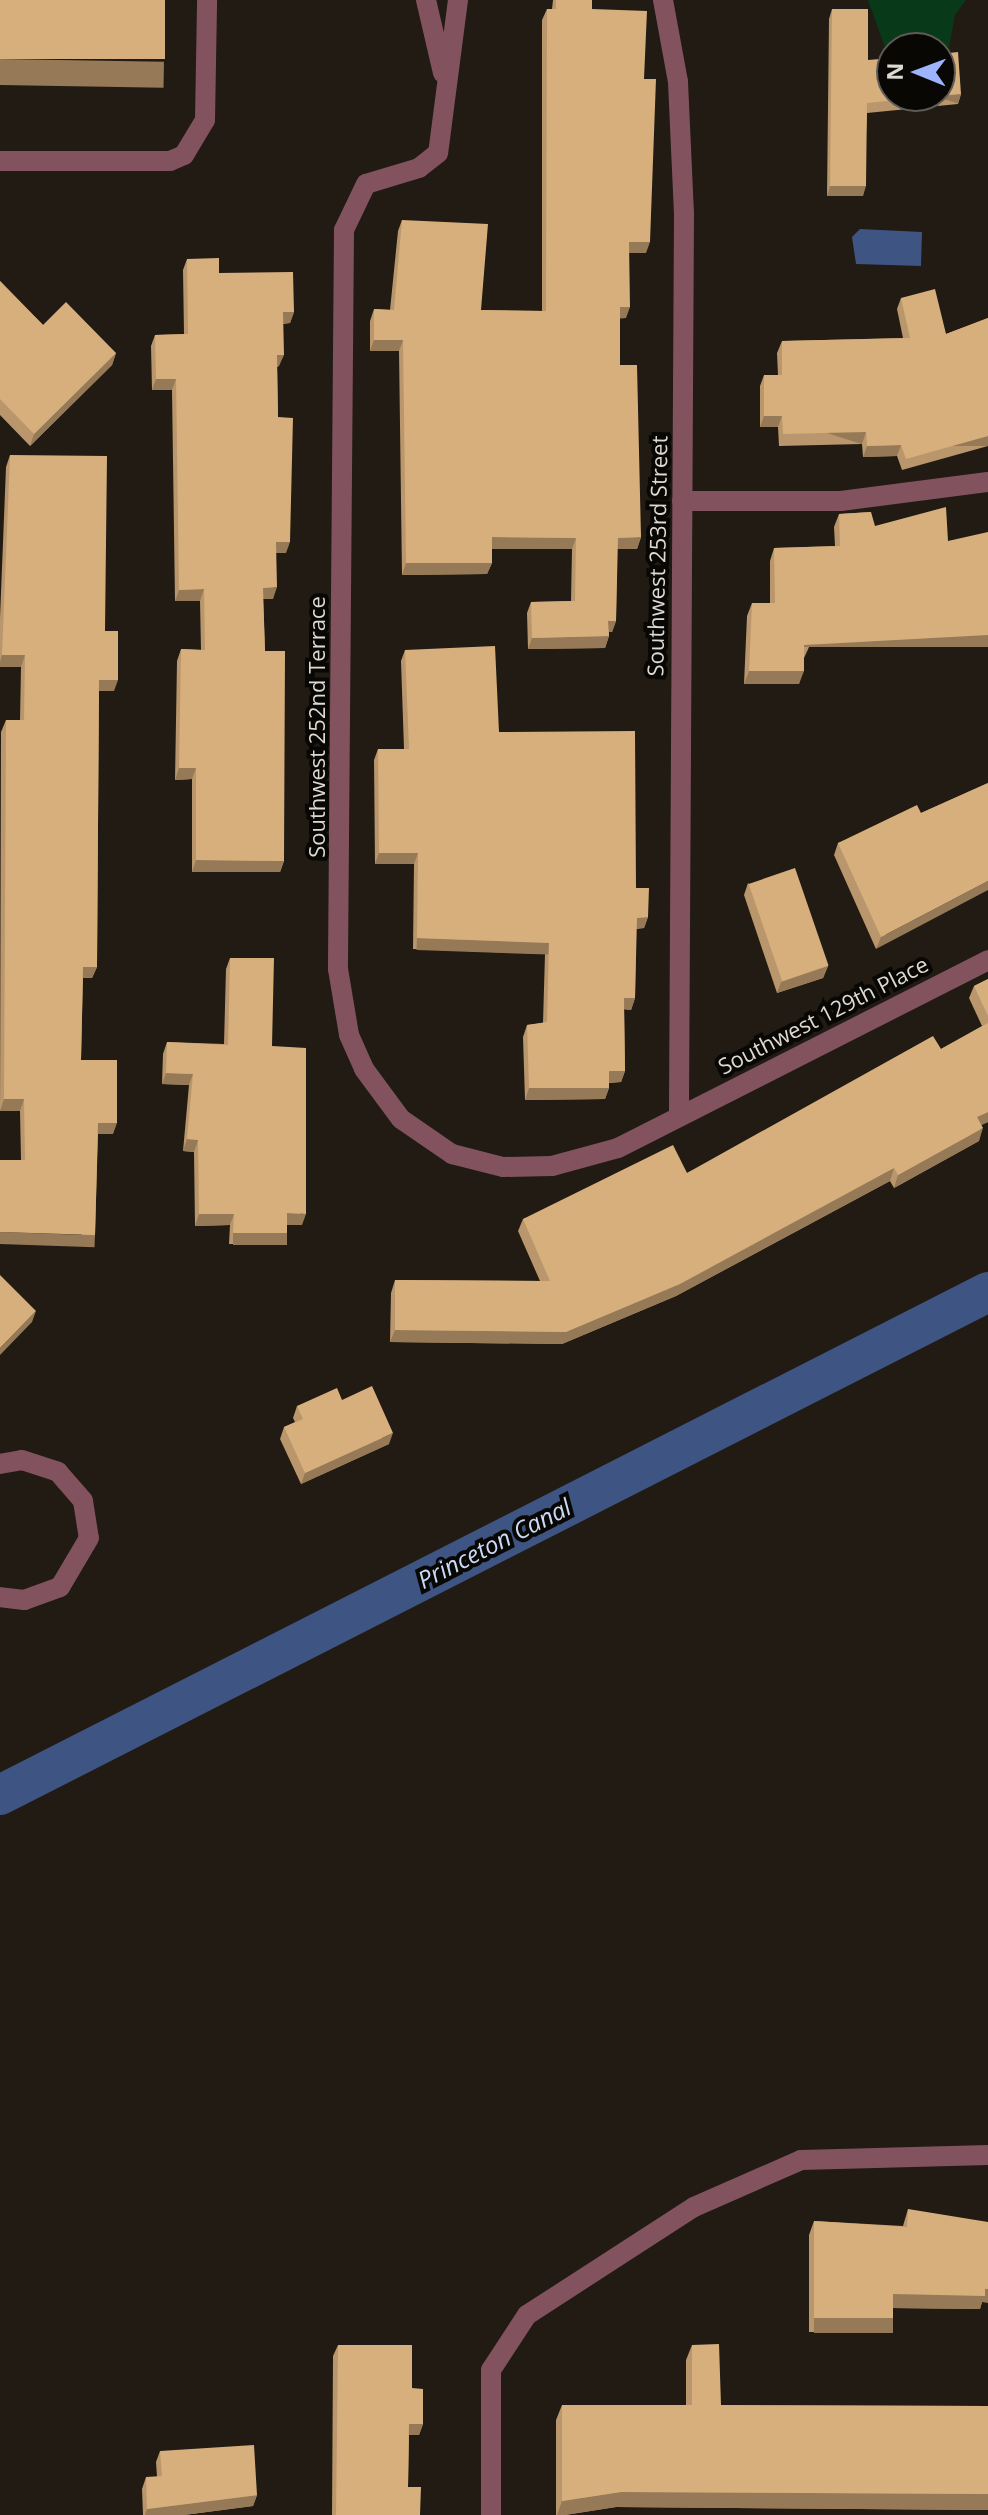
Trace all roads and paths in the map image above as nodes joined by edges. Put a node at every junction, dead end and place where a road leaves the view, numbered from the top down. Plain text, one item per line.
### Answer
1 (207, 0) edge
2 (426, 0) edge
3 (458, 0) edge
4 (663, 0) edge
5 (443, 73) junction
6 (0, 161) edge
7 (988, 482) edge
8 (682, 501) junction
9 (988, 960) edge
10 (679, 1114) junction
11 (0, 1464) edge
12 (0, 1597) edge
13 (24, 1600) junction
14 (0, 1613) edge
15 (988, 2155) edge
16 (491, 2515) edge

1 - 6 street
2 - 5 street, Southwest 252nd Terrace
3 - 5 street, Southwest 252nd Terrace
4 - 8 street, Southwest 253rd Street
5 - 10 street, Southwest 252nd Terrace
7 - 8 street
8 - 10 street, Southwest 253rd Street
9 - 10 street, Southwest 129th Place
11 - 13 street
12 - 13 street
13 - 14 street
15 - 16 street

